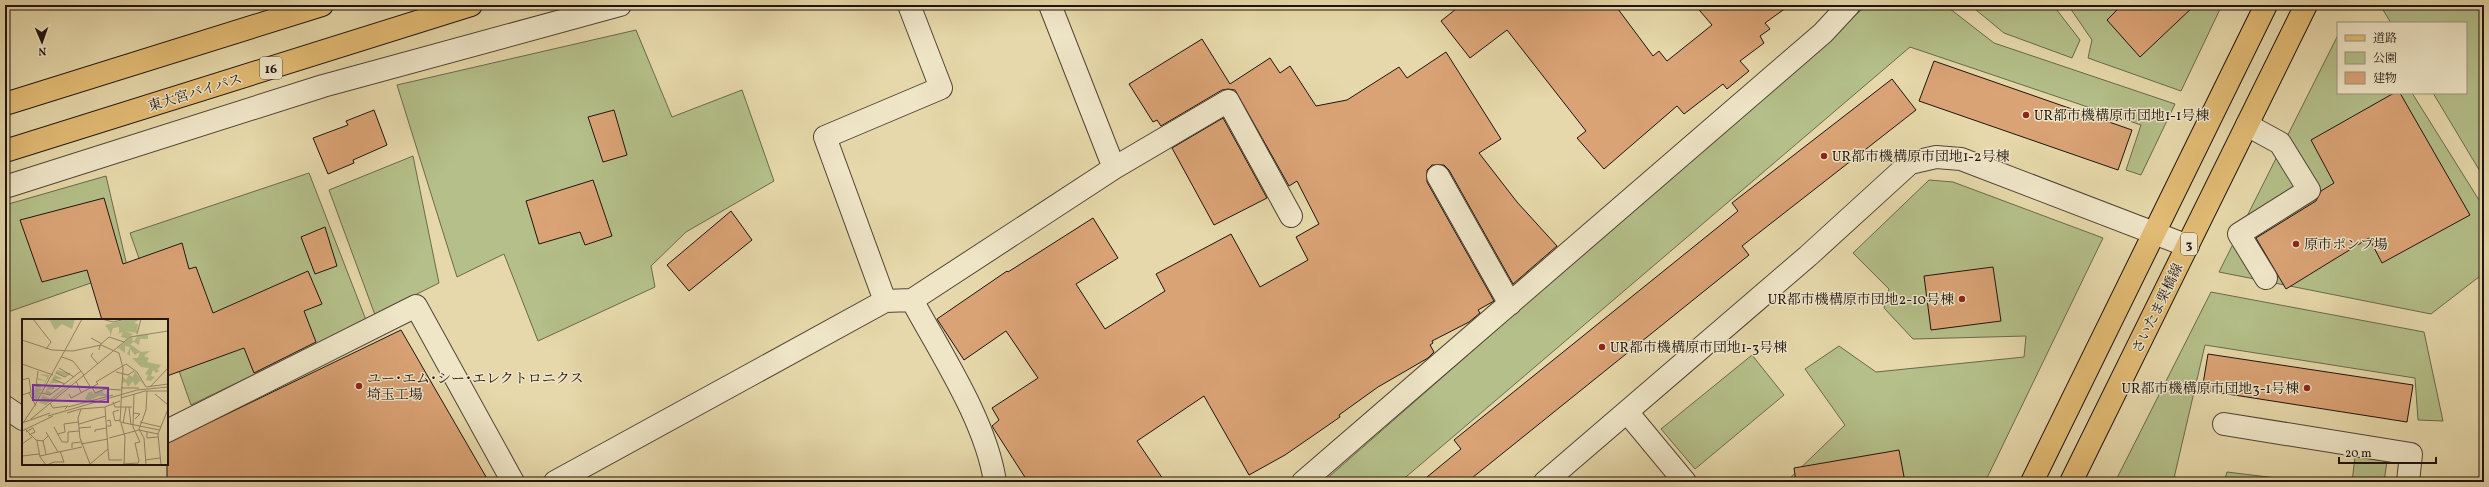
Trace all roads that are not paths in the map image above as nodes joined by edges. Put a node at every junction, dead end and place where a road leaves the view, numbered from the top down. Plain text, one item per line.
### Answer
1 (322, 5) edge
2 (477, 5) edge
3 (620, 5) edge
4 (909, 5) edge
5 (1050, 5) edge
6 (1849, 5) edge
7 (2266, 5) edge
8 (2306, 5) edge
9 (463, 8) edge
10 (5, 104) edge
11 (2247, 126) junction
12 (5, 151) edge
13 (1114, 168) junction
14 (1438, 176) dead end
15 (5, 187) edge
16 (1291, 216) dead end
17 (2156, 232) junction
18 (2188, 246) junction
19 (2266, 278) dead end
20 (912, 300) junction
21 (884, 301) junction
22 (1510, 304) junction
23 (5, 407) edge
24 (1627, 412) junction
25 (22, 418) edge
26 (2224, 424) dead end
27 (168, 430) edge
28 (582, 476) edge
29 (513, 482) edge
30 (555, 482) edge
31 (995, 482) edge
32 (1303, 482) edge
33 (1545, 482) edge
34 (1685, 482) edge
35 (2032, 482) edge
36 (2071, 482) edge
37 (2408, 482) edge

1 - 10 main road
2 - 9 main road, 東大宮バイパス / 16
3 - 15 street
4 - 21 street
5 - 13 street
6 - 22 street
7 - 17 main road
8 - 11 main road, さいたま栗橋線 / 3
9 - 12 main road, 東大宮バイパス / 16
11 - 18 main road, さいたま栗橋線 / 3
11 - 19 street
13 - 16 street
13 - 20 street
14 - 22 street
17 - 18 street
17 - 24 street
17 - 35 main road
18 - 36 main road, さいたま栗橋線 / 3
20 - 21 street
20 - 31 street
21 - 28 street
22 - 32 street
23 - 25 street
24 - 33 street
24 - 34 street
26 - 37 street
27 - 29 street
28 - 30 street

